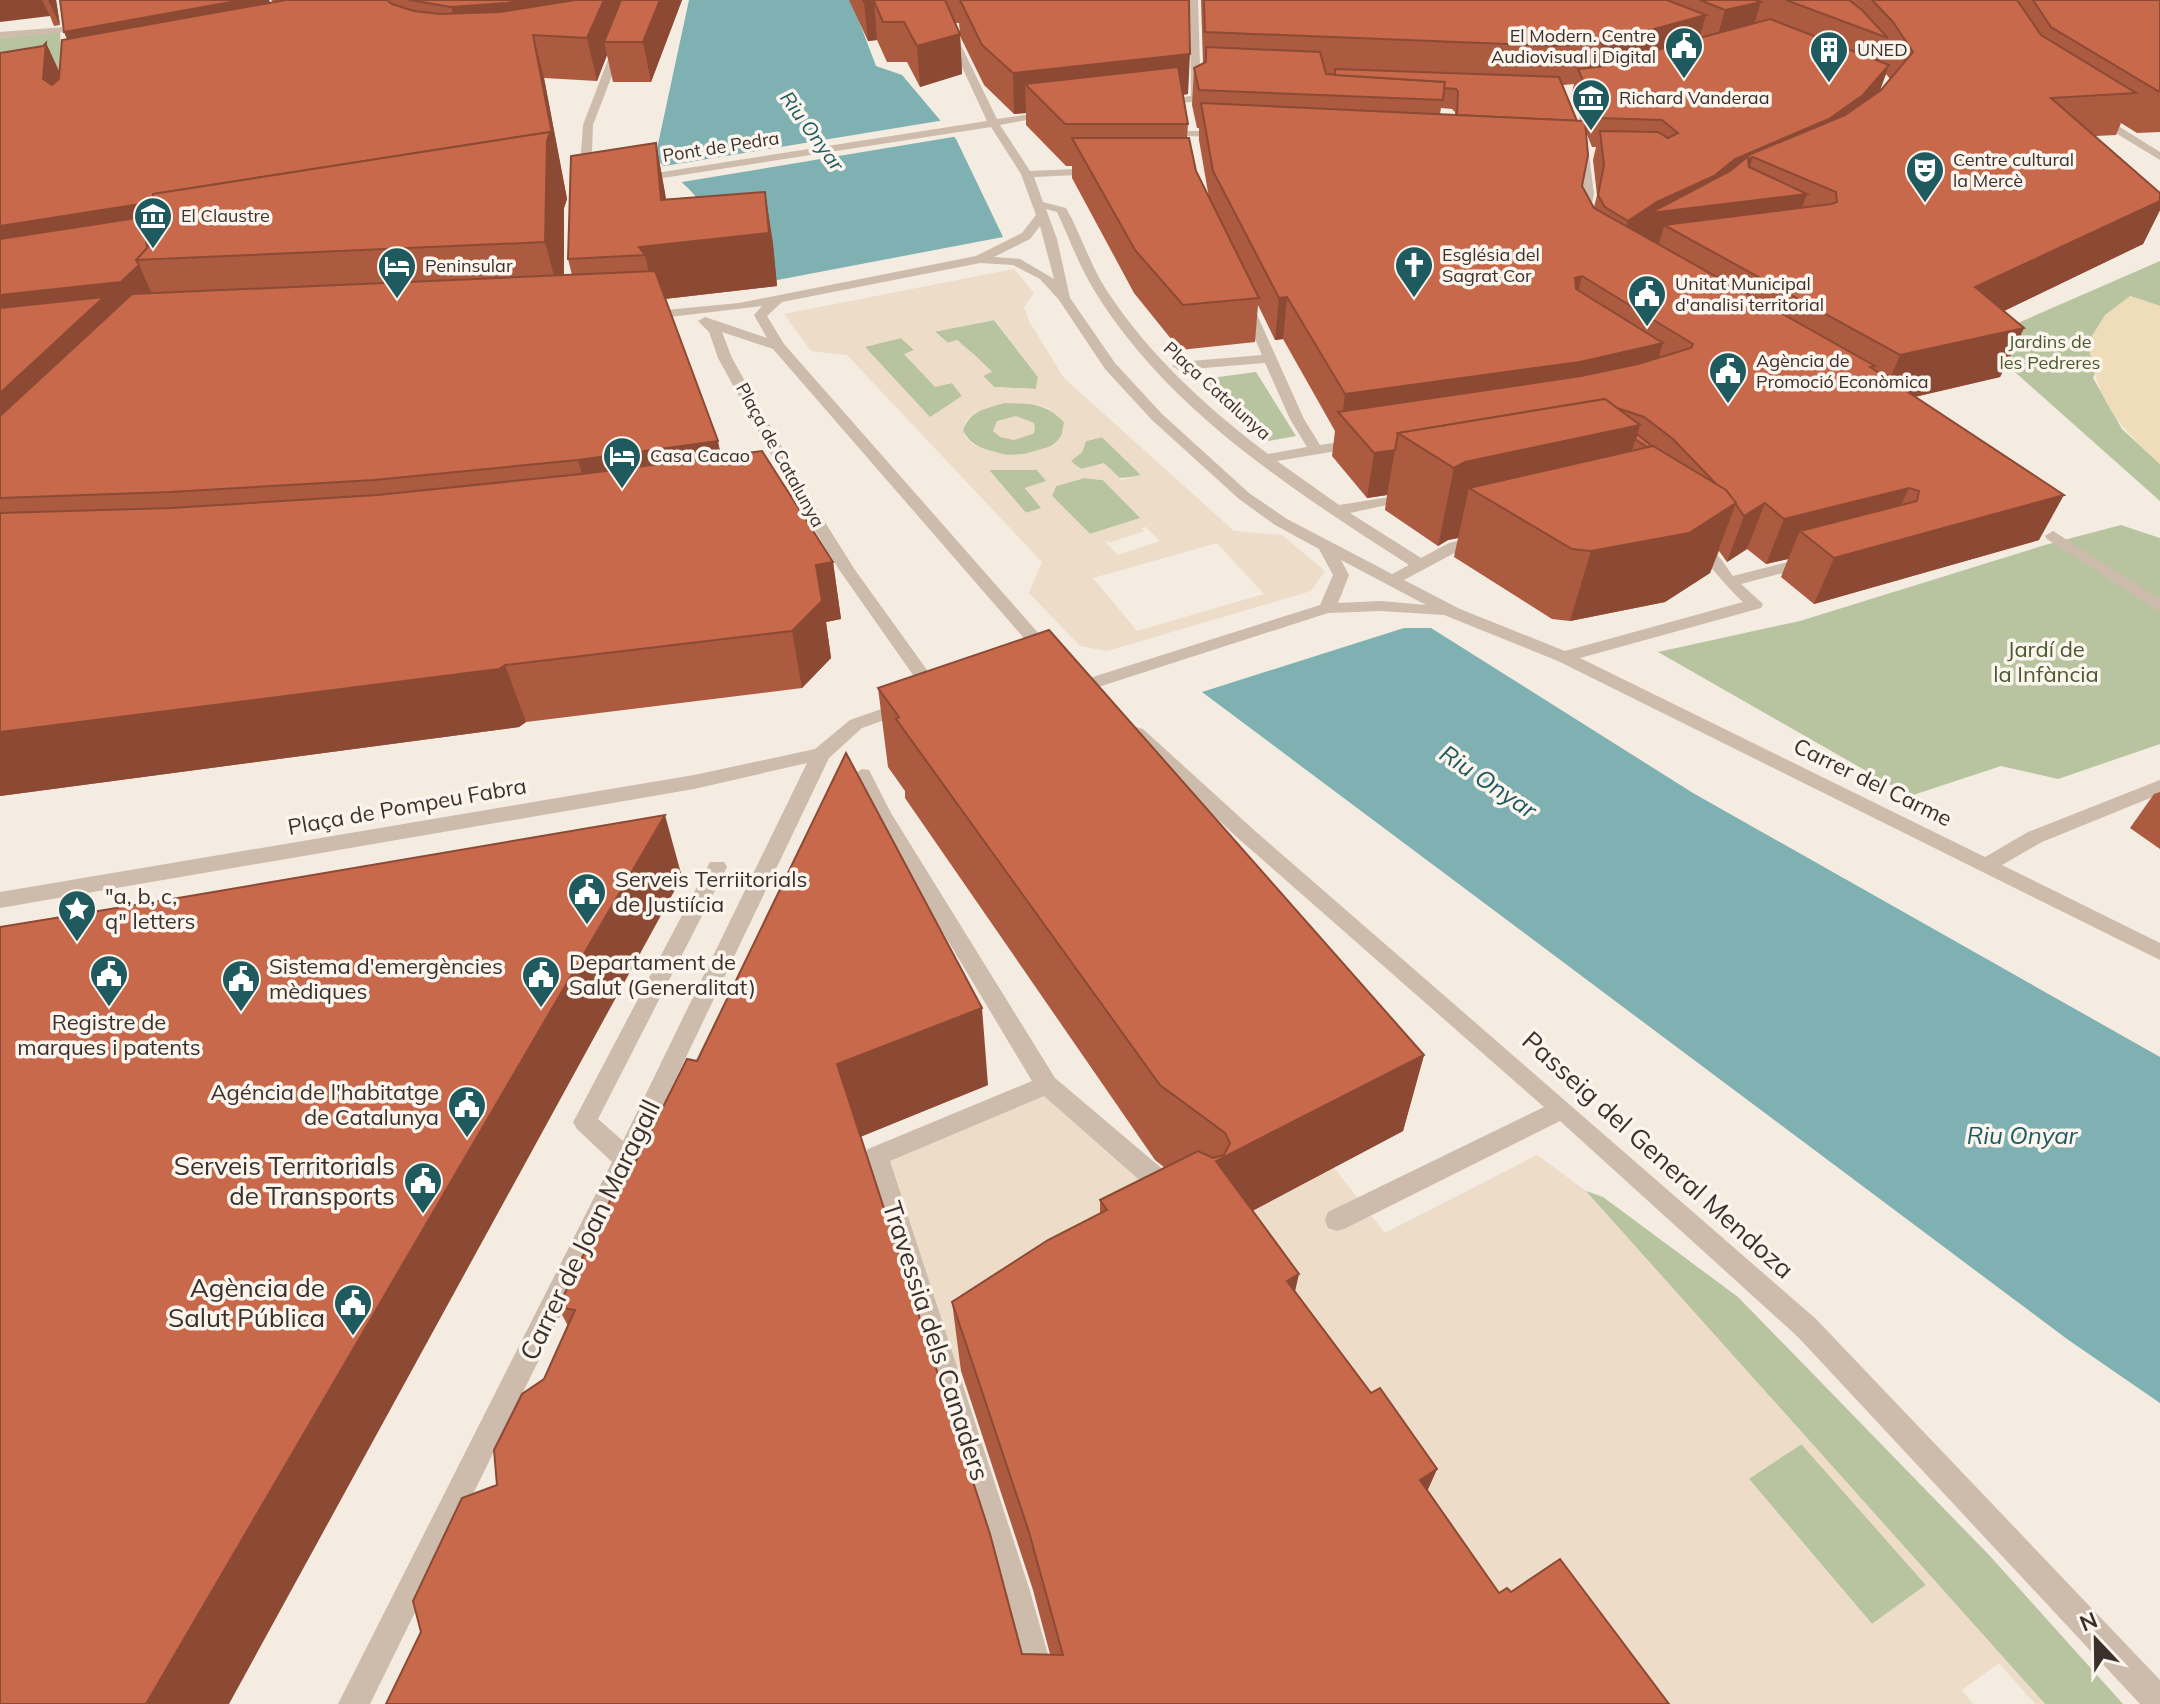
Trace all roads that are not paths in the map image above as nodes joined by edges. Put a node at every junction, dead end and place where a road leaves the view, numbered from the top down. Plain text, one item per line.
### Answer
1 (628, 0) edge
2 (935, 0) edge
3 (1194, 0) edge
4 (65, 15) edge
5 (106, 24) edge
6 (964, 28) edge
7 (949, 29) junction
8 (68, 30) junction
9 (0, 35) edge
10 (70, 42) edge
11 (1196, 78) junction
12 (1209, 78) edge
13 (1142, 103) edge
14 (2081, 107) edge
15 (1070, 112) edge
16 (993, 122) junction
17 (1187, 122) junction
18 (1241, 134) edge
19 (1578, 134) edge
20 (2160, 157) edge
21 (1113, 170) edge
22 (1027, 174) junction
23 (625, 181) edge
24 (583, 191) edge
25 (1040, 210) junction
26 (1586, 234) edge
27 (980, 259) junction
28 (1236, 284) edge
29 (1064, 298) junction
30 (777, 300) junction
31 (676, 315) junction
32 (630, 317) edge
33 (705, 321) junction
34 (778, 346) junction
35 (1272, 358) junction
36 (1179, 366) dead end
37 (1382, 441) edge
38 (1316, 450) junction
39 (1265, 459) junction
40 (798, 492) junction
41 (1424, 494) edge
42 (743, 502) edge
43 (1335, 511) junction
44 (2046, 531) edge
45 (1687, 535) edge
46 (1500, 536) edge
47 (1327, 549) junction
48 (1831, 556) edge
49 (1420, 565) junction
50 (1391, 581) junction
51 (1729, 582) junction
52 (2160, 607) edge
53 (1327, 608) junction
54 (1454, 613) junction
55 (1564, 657) junction
56 (1027, 664) edge
57 (1067, 671) junction
58 (1102, 702) edge
59 (1121, 719) edge
60 (821, 754) junction
61 (862, 775) edge
62 (2160, 787) edge
63 (1988, 864) junction
64 (717, 867) dead end
65 (0, 900) edge
66 (2160, 952) edge
67 (1047, 1085) junction
68 (1562, 1109) junction
69 (626, 1159) junction
70 (1193, 1209) edge
71 (1337, 1220) dead end
72 (2160, 1703) edge
73 (354, 1704) edge
74 (1046, 1704) edge

1 - 24 street
2 - 7 street
3 - 11 street
4 - 8 street
5 - 8 street
6 - 7 street
7 - 16 street
8 - 9 street
8 - 10 street
11 - 12 street
11 - 17 street
13 - 17 street
14 - 20 street
15 - 16 street, Pont de Pedra
16 - 22 street
16 - 23 street, Pont de Pedra
17 - 18 street
19 - 26 street
21 - 22 street
22 - 25 street
25 - 27 street
25 - 29 street
25 - 39 street, Plaça Catalunya
27 - 29 street
27 - 30 street
28 - 35 street
29 - 47 street
30 - 31 street
30 - 34 street
31 - 32 street
31 - 33 street
33 - 34 street
33 - 40 street, Plaça de Catalunya
34 - 57 street
35 - 36 street
35 - 38 street
37 - 38 street
38 - 39 street
39 - 43 street, Plaça Catalunya
40 - 42 street
40 - 60 street, Plaça de Catalunya
41 - 43 street
43 - 49 street, Plaça Catalunya
44 - 52 street
45 - 51 street
46 - 49 street
47 - 50 street
47 - 53 street
48 - 51 street
49 - 50 street
50 - 54 street
51 - 55 street
53 - 54 street
53 - 57 street
54 - 55 street
55 - 63 street, Carrer del Carme
56 - 57 street
57 - 58 street
59 - 68 street, Passeig del General Mendoza
60 - 65 street, Plaça de Pompeu Fabra
60 - 69 street, Carrer de Joan Maragall
61 - 67 street
62 - 63 street
63 - 66 street, Carrer del Carme
64 - 69 street
67 - 70 street
67 - 74 street, Travessia dels Canaders
68 - 71 street
68 - 72 street, Passeig del General Mendoza
69 - 73 street, Carrer de Joan Maragall

